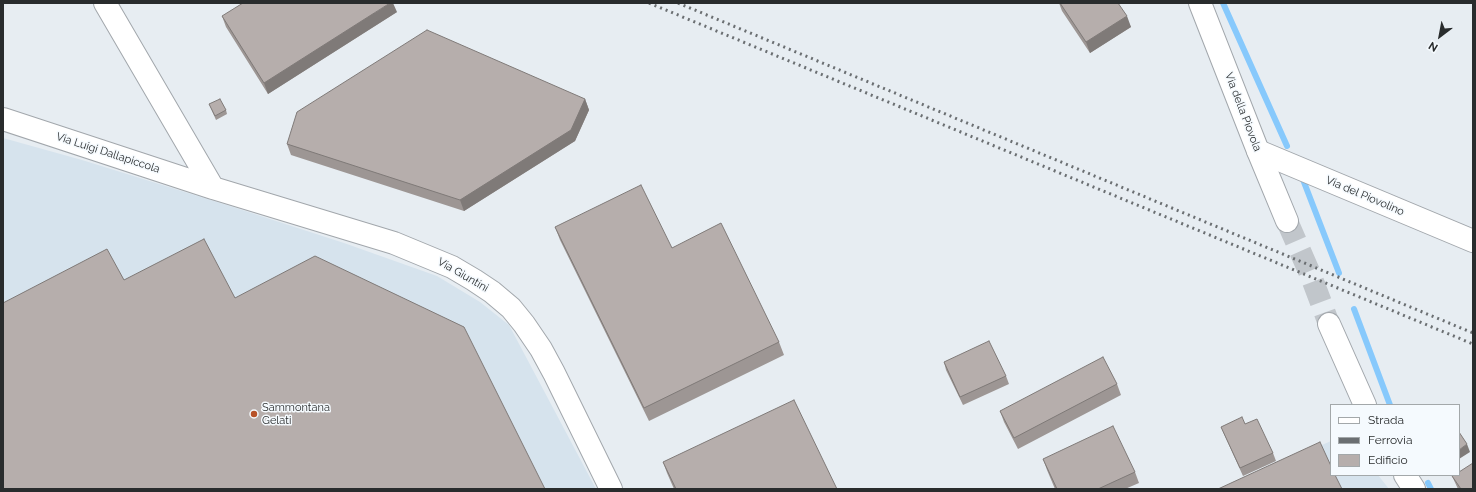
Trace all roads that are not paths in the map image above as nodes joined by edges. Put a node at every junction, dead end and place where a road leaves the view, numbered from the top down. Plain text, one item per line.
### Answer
1 (105, 3) edge
2 (1200, 3) edge
3 (3, 119) edge
4 (1258, 151) junction
5 (213, 188) junction
6 (1287, 221) tunnel mouth
7 (1473, 240) edge
8 (1329, 324) tunnel mouth
9 (1365, 404) edge
10 (1405, 476) edge
11 (611, 489) edge
12 (1414, 489) edge

1 - 5 street
2 - 4 street, Via della Piovola
3 - 5 street, Via Luigi Dallapiccola
4 - 6 street, Via della Piovola
4 - 7 street, Via del Piovolino
5 - 11 street, Via Giuntini
8 - 9 street
10 - 12 street

